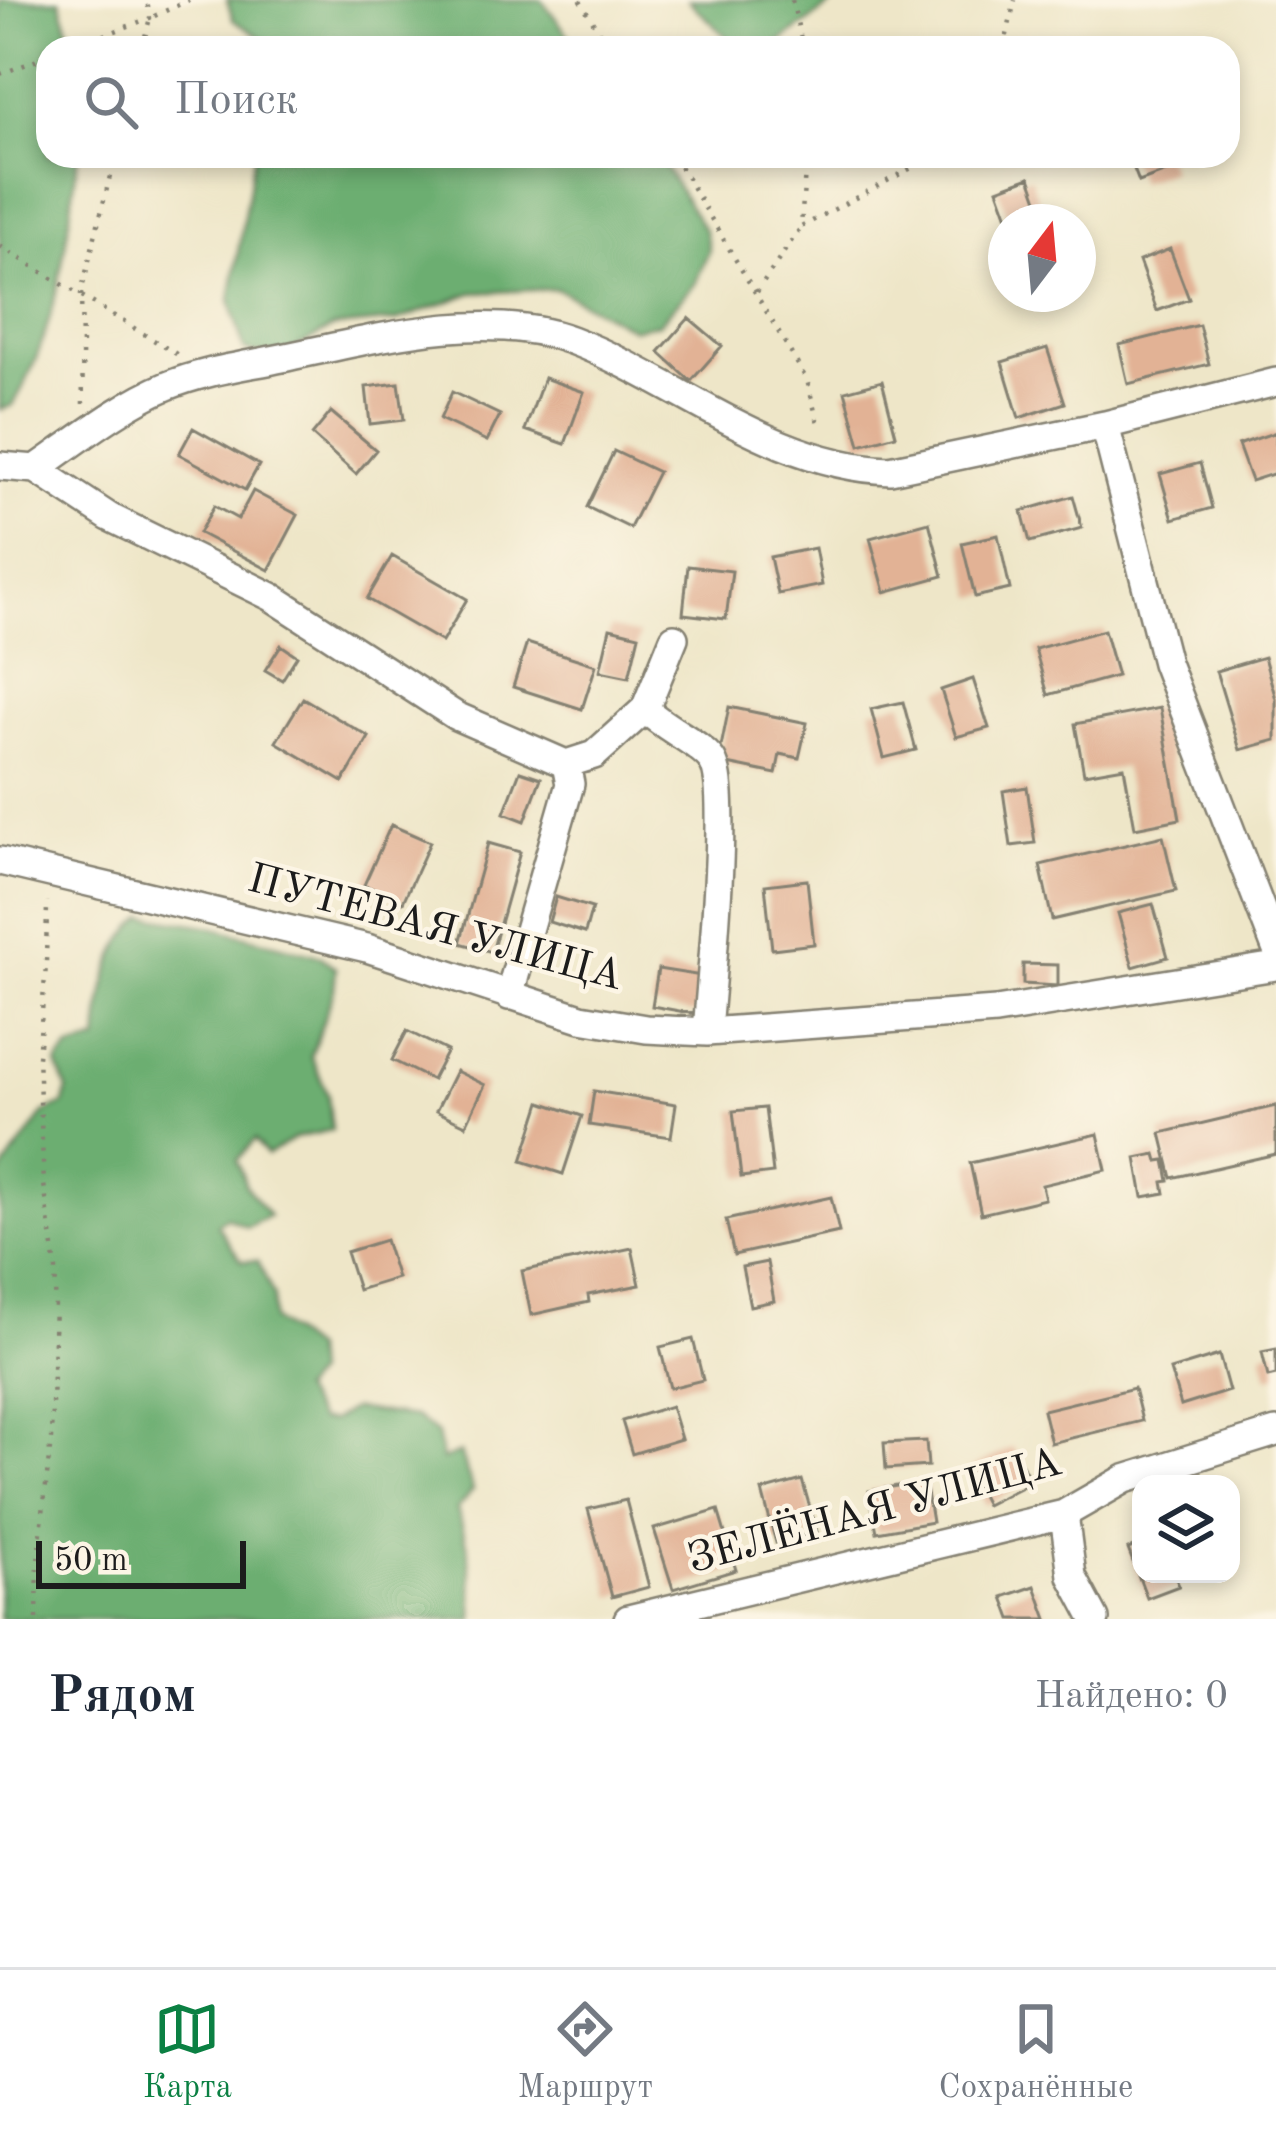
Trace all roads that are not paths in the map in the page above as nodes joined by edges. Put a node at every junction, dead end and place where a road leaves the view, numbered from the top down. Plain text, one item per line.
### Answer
1 (1276, 382) edge
2 (1106, 425) junction
3 (0, 466) edge
4 (36, 470) junction
5 (674, 638) dead end
6 (646, 709) junction
7 (566, 764) junction
8 (1, 857) edge
9 (1276, 948) edge
10 (1276, 966) edge
11 (509, 996) junction
12 (706, 1032) junction
13 (1276, 1432) edge
14 (1064, 1514) junction
15 (628, 1619) edge
16 (1095, 1619) edge

1 - 2 street
2 - 4 street
2 - 9 street
3 - 4 street
4 - 7 street
5 - 6 street
6 - 7 street
6 - 12 street
7 - 11 street
8 - 11 street, ПУТЕВАЯ УЛИЦА
10 - 12 street, ПУТЕВАЯ УЛИЦА
11 - 12 street, ПУТЕВАЯ УЛИЦА
13 - 14 street, ЗЕЛЁНАЯ УЛИЦА
14 - 15 street, ЗЕЛЁНАЯ УЛИЦА
14 - 16 street

